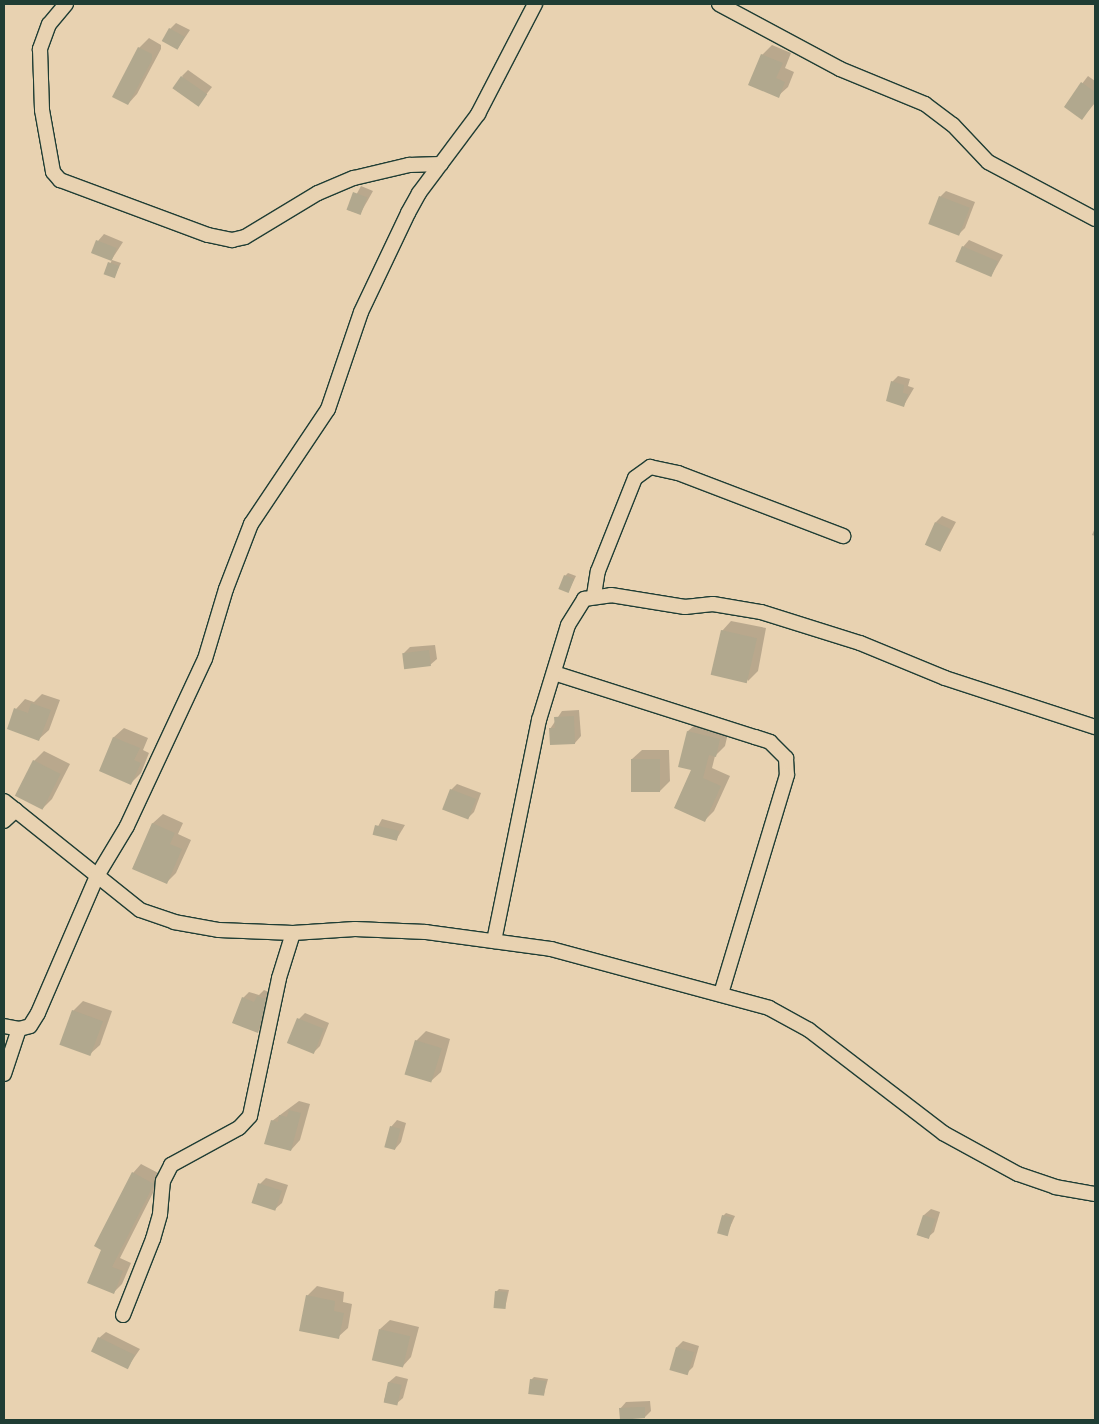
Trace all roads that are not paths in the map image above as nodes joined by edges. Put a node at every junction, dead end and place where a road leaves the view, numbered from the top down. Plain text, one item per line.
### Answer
1 (66, 4) edge
2 (535, 4) edge
3 (719, 4) edge
4 (442, 164) junction
5 (1095, 219) edge
6 (843, 536) dead end
7 (594, 595) junction
8 (554, 674) junction
9 (1095, 727) edge
10 (4, 802) edge
11 (16, 810) junction
12 (4, 821) edge
13 (97, 876) junction
14 (293, 933) junction
15 (494, 940) junction
16 (721, 994) junction
17 (4, 1026) edge
18 (19, 1029) junction
19 (4, 1074) edge
20 (1095, 1194) edge
21 (123, 1315) dead end

1 - 4 street
2 - 4 street
3 - 5 street
4 - 13 street
6 - 7 street
7 - 8 street
7 - 9 street
8 - 15 street
8 - 16 street
10 - 11 street
11 - 12 street
11 - 13 street
13 - 14 street
13 - 18 street
14 - 15 street
14 - 21 street
15 - 16 street
16 - 20 street
17 - 18 street
18 - 19 street

